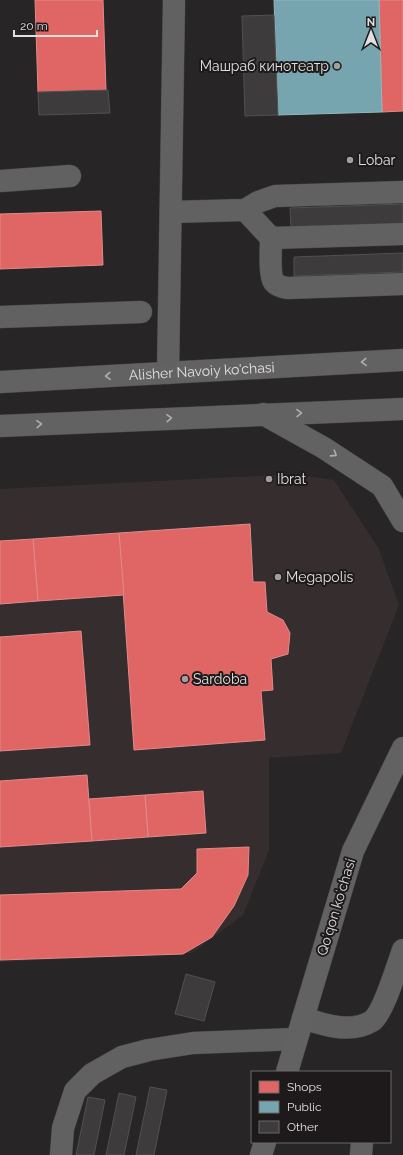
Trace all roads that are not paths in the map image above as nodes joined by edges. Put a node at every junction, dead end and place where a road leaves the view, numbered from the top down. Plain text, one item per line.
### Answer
1 (174, 0) edge
2 (70, 176) dead end
3 (0, 180) edge
4 (403, 192) edge
5 (245, 210) junction
6 (171, 212) junction
7 (403, 234) edge
8 (271, 238) junction
9 (403, 284) edge
10 (141, 312) dead end
11 (0, 317) edge
12 (403, 360) edge
13 (168, 373) junction
14 (0, 382) edge
15 (403, 409) edge
16 (263, 414) junction
17 (0, 426) edge
18 (403, 522) edge
19 (403, 748) edge
20 (403, 950) edge
21 (303, 1018) junction
22 (296, 1039) junction
23 (286, 1071) edge
24 (265, 1143) edge
25 (362, 1143) edge
26 (61, 1155) edge
27 (262, 1155) edge
28 (361, 1155) edge

1 - 6 street
2 - 3 street
4 - 5 street
5 - 6 street
5 - 8 street
6 - 13 street
7 - 8 street
8 - 9 street
10 - 11 street
12 -> 13 main road, Alisher Navoiy ko'chasi
13 -> 14 main road, Alisher Navoiy ko'chasi
16 -> 15 main road
17 -> 16 main road
16 -> 18 main road
19 - 21 main road, Qoʻqon koʻchasi
20 - 21 street
21 - 22 main road, Qoʻqon koʻchasi
22 - 23 main road, Qoʻqon koʻchasi
22 - 26 street
24 - 27 main road
25 - 28 street

